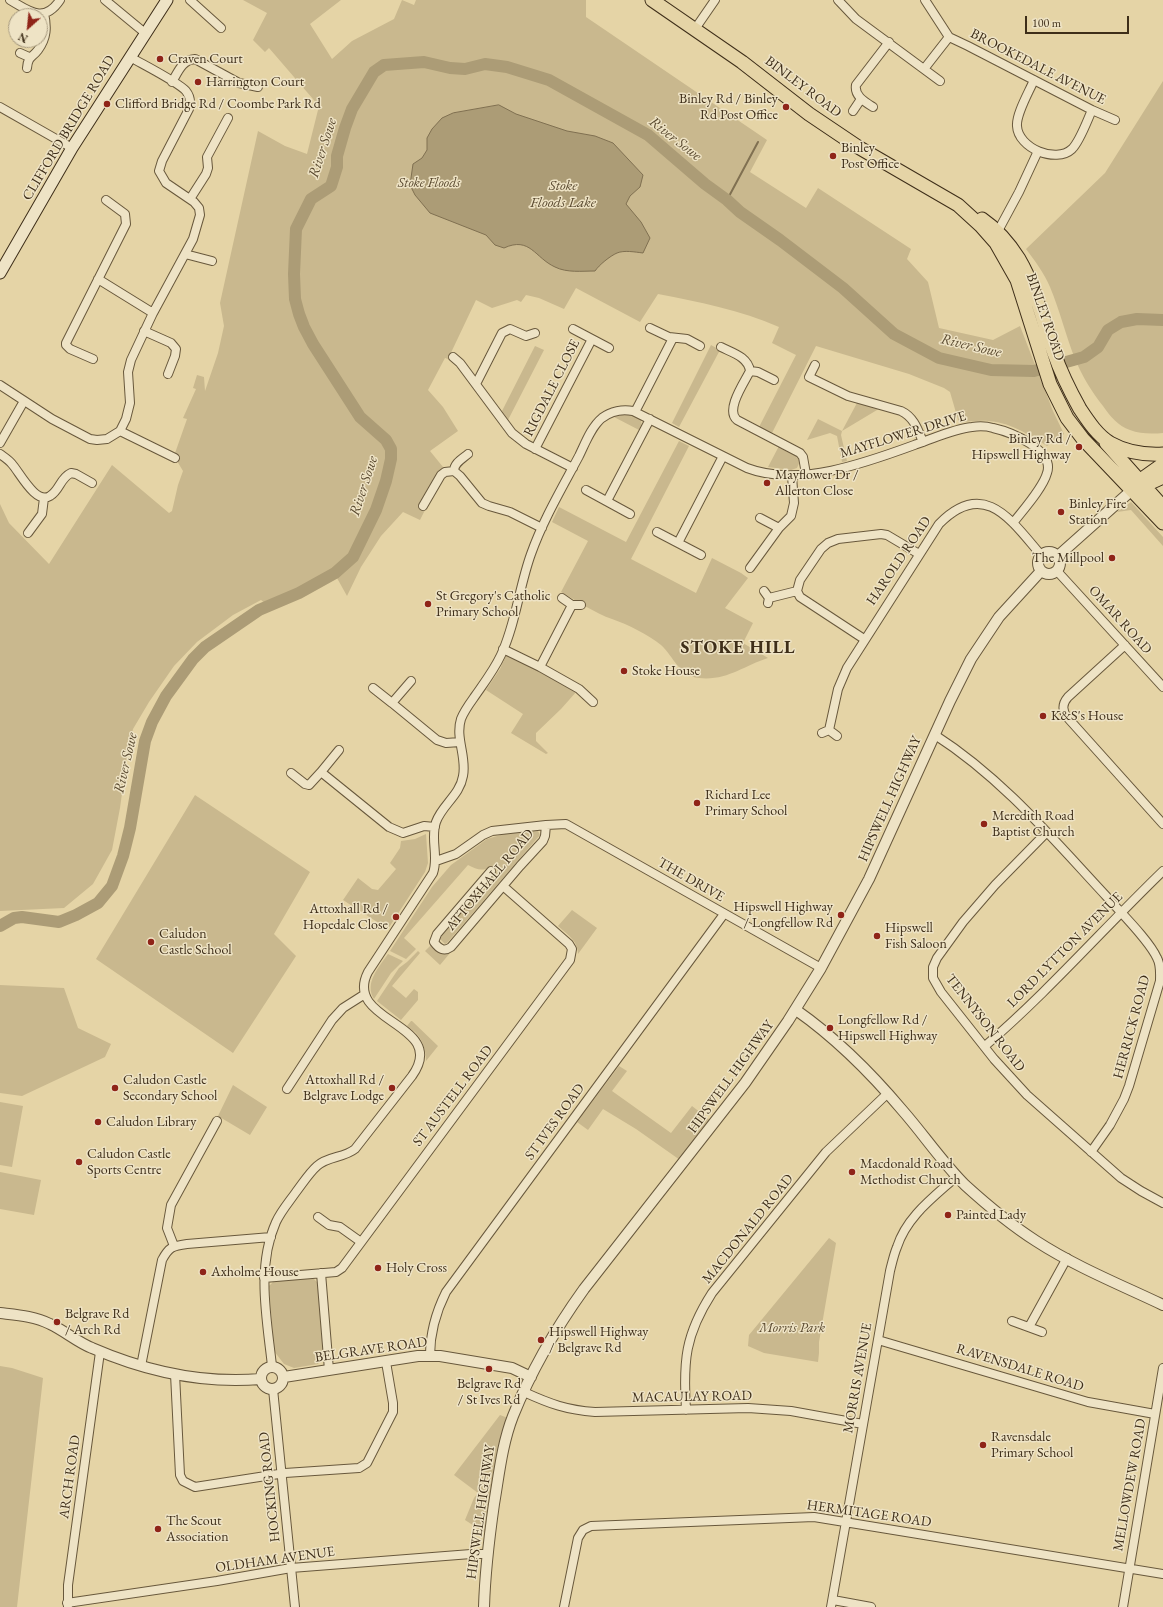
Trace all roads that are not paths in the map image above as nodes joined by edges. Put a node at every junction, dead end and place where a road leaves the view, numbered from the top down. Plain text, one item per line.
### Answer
1 (10, 0) edge
2 (60, 0) edge
3 (105, 0) edge
4 (167, 0) edge
5 (190, 0) edge
6 (652, 0) edge
7 (715, 0) edge
8 (838, 0) edge
9 (925, 0) edge
10 (114, 3) edge
11 (24, 8) edge
12 (48, 11) edge
13 (221, 28) dead end
14 (695, 29) junction
15 (145, 33) junction
16 (949, 38) junction
17 (889, 42) junction
18 (39, 48) edge
19 (20, 53) dead end
20 (29, 57) junction
21 (130, 57) junction
22 (27, 68) dead end
23 (924, 69) junction
24 (1034, 80) junction
25 (940, 81) dead end
26 (172, 82) junction
27 (258, 87) dead end
28 (862, 99) junction
29 (873, 107) dead end
30 (0, 108) edge
31 (1092, 110) junction
32 (853, 111) dead end
33 (228, 118) dead end
34 (1115, 120) dead end
35 (72, 148) junction
36 (1038, 150) junction
37 (190, 199) junction
38 (106, 200) dead end
39 (992, 231) junction
40 (185, 254) junction
41 (212, 261) dead end
42 (0, 273) edge
43 (98, 279) junction
44 (153, 313) junction
45 (650, 328) dead end
46 (573, 329) dead end
47 (144, 331) junction
48 (535, 332) dead end
49 (592, 338) junction
50 (673, 338) junction
51 (700, 346) dead end
52 (722, 347) dead end
53 (609, 348) dead end
54 (453, 357) dead end
55 (93, 359) dead end
56 (815, 365) dead end
57 (750, 371) junction
58 (168, 374) dead end
59 (774, 380) dead end
60 (476, 384) junction
61 (0, 385) edge
62 (24, 401) junction
63 (635, 412) junction
64 (1084, 416) junction
65 (650, 419) junction
66 (120, 431) junction
67 (1096, 431) junction
68 (923, 442) junction
69 (0, 443) edge
70 (535, 449) junction
71 (0, 454) edge
72 (468, 454) dead end
73 (1163, 454) edge
74 (723, 456) junction
75 (175, 458) dead end
76 (1163, 464) edge
77 (572, 468) junction
78 (454, 470) junction
79 (806, 474) junction
80 (792, 476) junction
81 (1163, 477) edge
82 (92, 483) dead end
83 (1136, 488) junction
84 (586, 490) dead end
85 (44, 498) junction
86 (607, 501) junction
87 (423, 506) dead end
88 (1163, 507) edge
89 (630, 514) dead end
90 (760, 518) dead end
91 (1013, 523) junction
92 (1163, 523) edge
93 (543, 525) junction
94 (779, 528) junction
95 (1163, 528) edge
96 (657, 532) dead end
97 (28, 533) dead end
98 (678, 543) junction
99 (919, 554) junction
100 (1041, 555) junction
101 (701, 556) dead end
102 (1058, 556) junction
103 (750, 568) dead end
104 (1040, 571) junction
105 (1057, 571) junction
106 (764, 591) dead end
107 (797, 591) junction
108 (562, 598) dead end
109 (572, 605) junction
110 (581, 605) dead end
111 (864, 639) junction
112 (1125, 645) junction
113 (503, 649) junction
114 (540, 667) junction
115 (411, 681) dead end
116 (1163, 687) edge
117 (373, 688) dead end
118 (593, 702) dead end
119 (392, 703) junction
120 (935, 735) junction
121 (837, 736) dead end
122 (460, 742) junction
123 (339, 750) dead end
124 (321, 772) junction
125 (291, 773) dead end
126 (1163, 824) edge
127 (546, 825) junction
128 (434, 827) junction
129 (1048, 832) junction
130 (436, 861) junction
131 (491, 871) dead end
132 (1163, 871) edge
133 (503, 886) junction
134 (1120, 912) junction
135 (724, 914) junction
136 (821, 968) junction
137 (365, 994) junction
138 (796, 1010) junction
139 (985, 1046) junction
140 (287, 1089) dead end
141 (888, 1093) junction
142 (217, 1121) dead end
143 (1091, 1152) junction
144 (957, 1176) junction
145 (1163, 1203) edge
146 (318, 1217) dead end
147 (271, 1237) junction
148 (361, 1242) junction
149 (174, 1246) junction
150 (1067, 1258) junction
151 (321, 1273) junction
152 (264, 1278) junction
153 (1163, 1306) edge
154 (0, 1313) edge
155 (1012, 1321) dead end
156 (1029, 1327) junction
157 (1042, 1332) dead end
158 (878, 1340) junction
159 (100, 1352) junction
160 (430, 1356) junction
161 (386, 1362) junction
162 (141, 1366) junction
163 (272, 1366) junction
164 (1163, 1368) edge
165 (329, 1370) junction
166 (175, 1374) junction
167 (284, 1377) junction
168 (531, 1377) junction
169 (261, 1379) junction
170 (273, 1389) junction
171 (524, 1392) junction
172 (686, 1410) junction
173 (1155, 1414) junction
174 (863, 1424) junction
175 (281, 1473) junction
176 (847, 1522) junction
177 (487, 1554) junction
178 (291, 1568) junction
179 (1129, 1569) junction
180 (1163, 1574) edge
181 (832, 1604) edge
182 (68, 1605) edge
183 (295, 1607) edge
184 (484, 1607) edge
185 (564, 1607) edge
186 (871, 1607) edge
187 (1123, 1607) edge

1 - 11 street
2 - 12 street
3 - 10 street
4 - 15 main road, CLIFFORD BRIDGE ROAD
5 - 13 street
6 - 14 main road, BINLEY ROAD
7 - 14 street
8 - 17 street
9 - 16 street
10 - 15 street
14 - 39 main road, BINLEY ROAD
15 - 21 main road, CLIFFORD BRIDGE ROAD
16 - 23 street
16 - 24 street, BROOKEDALE AVENUE
17 - 23 street
17 - 28 street
18 - 20 street
19 - 20 street
20 - 22 street
21 - 26 street
21 - 35 main road, CLIFFORD BRIDGE ROAD
23 - 25 street
24 - 31 street, BROOKEDALE AVENUE
24 - 36 street
26 - 27 street
26 - 37 street
28 - 29 street
28 - 32 street
30 - 35 street
31 - 34 street, BROOKEDALE AVENUE
31 - 36 street
33 - 37 street
35 - 42 main road, CLIFFORD BRIDGE ROAD
36 - 39 street
37 - 40 street
38 - 43 street
39 - 64 main road
39 - 83 main road, BINLEY ROAD
40 - 41 street
40 - 44 street
43 - 44 street
43 - 55 street
44 - 47 street
45 - 50 street
46 - 49 street, RIGDALE CLOSE
47 - 58 street
47 - 66 street
48 - 60 street
49 - 53 street, RIGDALE CLOSE
49 - 70 street, RIGDALE CLOSE
50 - 51 street
50 - 63 street
52 - 57 street
54 - 60 street
56 - 68 street
57 - 59 street
57 - 79 street
60 - 70 street
61 - 62 street
62 - 66 street
62 - 69 street
63 - 65 street, MAYFLOWER DRIVE
63 - 77 street, MAYFLOWER DRIVE
64 - 67 main road
64 - 83 main road
65 - 74 street, MAYFLOWER DRIVE
65 - 86 street
66 - 75 street
67 - 73 main road
67 - 83 main road, BINLEY ROAD
68 - 79 street, MAYFLOWER DRIVE
68 - 91 street, MAYFLOWER DRIVE
70 - 77 street
71 - 85 street
72 - 78 street
74 - 80 street, MAYFLOWER DRIVE
74 - 98 street
76 - 83 main road
77 - 93 street, MAYFLOWER DRIVE
78 - 87 street
78 - 93 street
79 - 80 street, MAYFLOWER DRIVE
80 - 94 street
81 - 83 main road
82 - 85 street
83 - 88 main road, BINLEY ROAD
83 - 92 main road, BINLEY ROAD
83 - 95 main road
83 - 102 street
84 - 86 street
85 - 97 street
86 - 89 street
90 - 94 street
91 - 99 street, HAROLD ROAD
91 - 100 street, HAROLD ROAD
93 - 113 street, MAYFLOWER DRIVE
94 - 103 street
96 - 98 street
98 - 101 street
99 - 107 street
99 - 111 street, HAROLD ROAD
100 - 102 street
100 - 104 street
102 - 105 street
104 - 105 street
104 - 120 street, HIPSWELL HIGHWAY
105 - 112 street, OMAR ROAD
106 - 107 street
107 - 111 street
108 - 109 street
109 - 110 street
109 - 114 street
111 - 121 street, HAROLD ROAD
112 - 116 street, OMAR ROAD
112 - 126 street
113 - 114 street
113 - 122 street, MAYFLOWER DRIVE
114 - 118 street
115 - 119 street
117 - 119 street
119 - 122 street
120 - 129 street, HERRICK ROAD
120 - 136 street, HIPSWELL HIGHWAY
122 - 128 street, MAYFLOWER DRIVE
123 - 124 street
124 - 125 street
124 - 128 street
127 - 130 street, ATTOXHALL ROAD
127 - 133 street, ATTOXHALL ROAD
127 - 135 street, THE DRIVE
128 - 130 street
129 - 134 street, HERRICK ROAD
129 - 139 street, TENNYSON ROAD
130 - 137 street
131 - 133 street, ATTOXHALL ROAD
132 - 134 street, LORD LYTTON AVENUE
133 - 148 street, ST AUSTELL ROAD
134 - 139 street, LORD LYTTON AVENUE
134 - 143 street, HERRICK ROAD
135 - 136 street, THE DRIVE
135 - 160 street, ST IVES ROAD
136 - 138 street, HIPSWELL HIGHWAY
137 - 140 street
137 - 147 street
138 - 141 street
138 - 168 street, HIPSWELL HIGHWAY
139 - 143 street, TENNYSON ROAD
141 - 144 street
141 - 172 street, MACDONALD ROAD
142 - 149 street
143 - 145 street, TENNYSON ROAD
144 - 150 street
144 - 158 street, MORRIS AVENUE
146 - 148 street
147 - 149 street
147 - 152 street
148 - 151 street, ST AUSTELL ROAD
149 - 162 street
150 - 153 street
150 - 156 street
151 - 152 street, ST AUSTELL ROAD
151 - 165 street
152 - 163 street
154 - 159 street
155 - 156 street
156 - 157 street
158 - 173 street, RAVENSDALE ROAD
158 - 174 street, MORRIS AVENUE
159 - 162 street
159 - 182 street, ARCH ROAD
160 - 161 street, BELGRAVE ROAD
160 - 168 street, BELGRAVE ROAD
161 - 165 street, BELGRAVE ROAD
161 - 175 street
162 - 166 street
163 - 167 street
163 - 169 street
164 - 173 street, MELLOWDEW ROAD
165 - 167 street, BELGRAVE ROAD
166 - 169 street
166 - 175 street
167 - 170 street
168 - 171 street, HIPSWELL HIGHWAY
169 - 170 street
170 - 175 street, HOCKING ROAD
171 - 172 street, MACAULAY ROAD
171 - 177 street, HIPSWELL HIGHWAY
172 - 174 street, MACAULAY ROAD
173 - 179 street, MELLOWDEW ROAD
174 - 176 street, MORRIS AVENUE
175 - 178 street, HOCKING ROAD
176 - 179 street, HERMITAGE ROAD
176 - 181 street, MORRIS AVENUE
176 - 185 street, HERMITAGE ROAD
177 - 178 street, OLDHAM AVENUE
177 - 184 street, HIPSWELL HIGHWAY
178 - 182 street, OLDHAM AVENUE
178 - 183 street, HOCKING ROAD
179 - 180 street, HERMITAGE ROAD
179 - 187 street, MELLOWDEW ROAD
181 - 186 street

